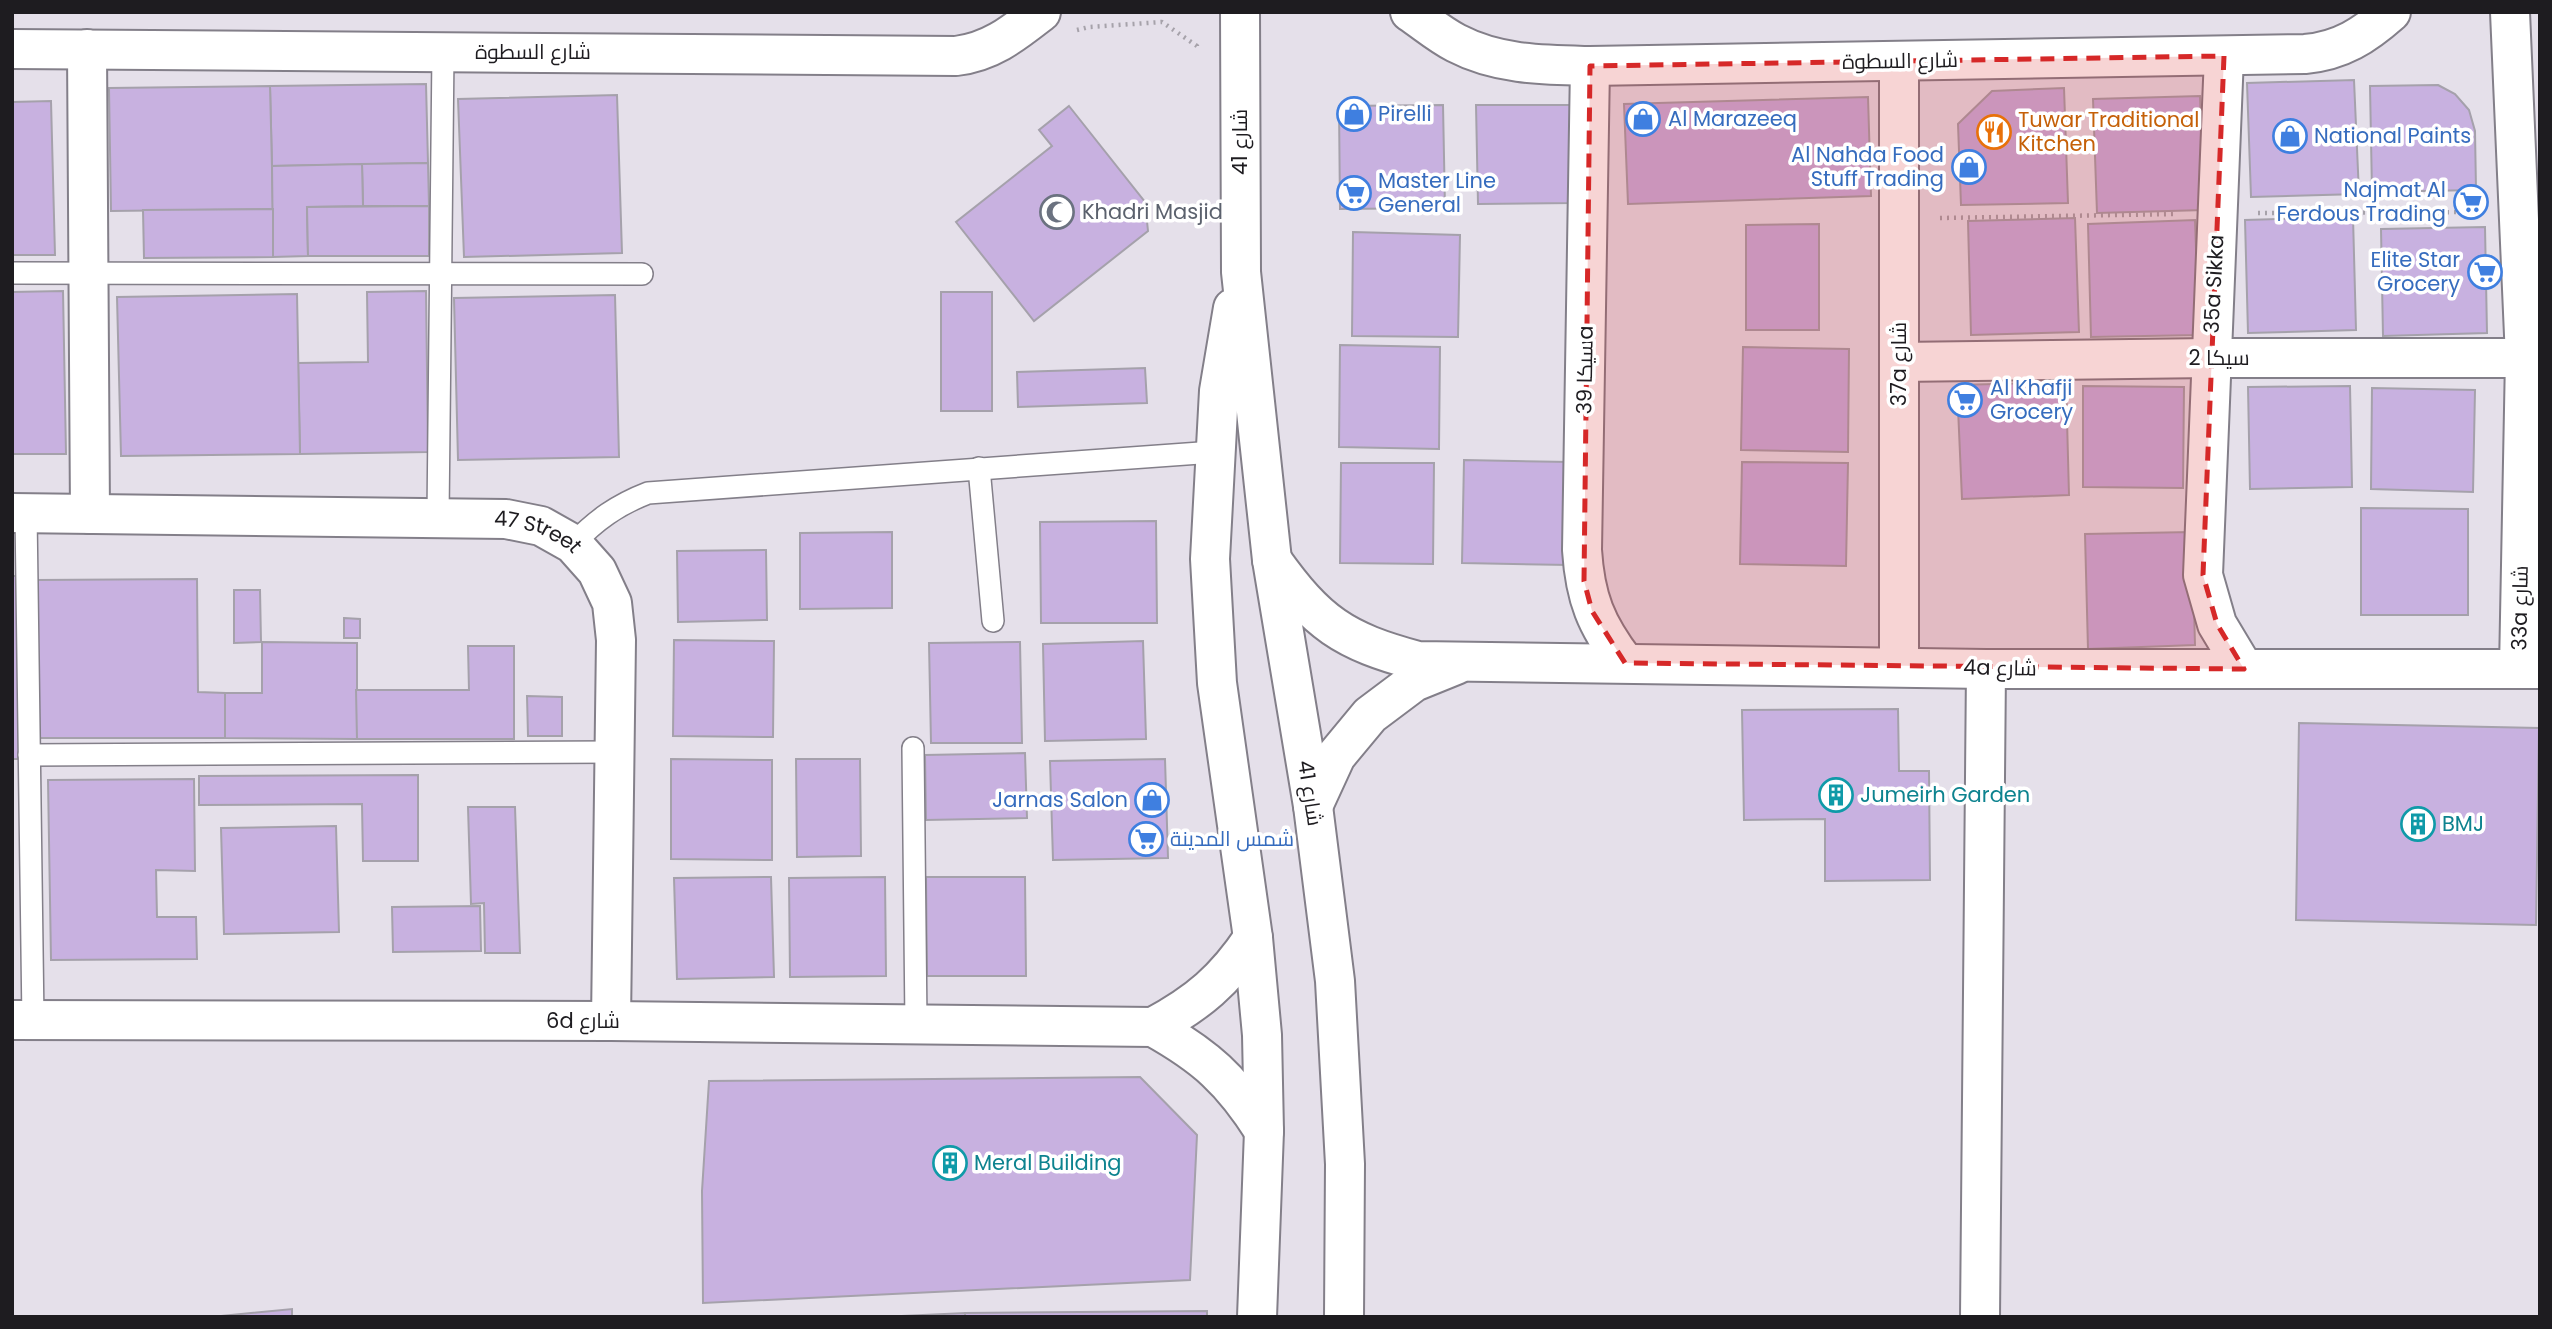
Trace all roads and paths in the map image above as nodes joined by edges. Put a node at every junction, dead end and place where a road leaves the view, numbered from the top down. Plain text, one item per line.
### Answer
1 (1240, 12) edge
2 (1410, 12) edge
3 (2391, 12) edge
4 (2510, 12) edge
5 (1054, 23) edge
6 (12, 49) edge
7 (87, 49) junction
8 (443, 52) junction
9 (2224, 56) junction
10 (1199, 58) dead end
11 (1899, 61) junction
12 (2540, 63) edge
13 (1590, 66) junction
14 (2518, 169) junction
15 (1241, 272) junction
16 (12, 273) edge
17 (89, 274) junction
18 (642, 274) dead end
19 (441, 275) junction
20 (2210, 358) junction
21 (2532, 358) edge
22 (1899, 362) junction
23 (1214, 452) junction
24 (979, 468) junction
25 (19, 513) edge
26 (90, 514) junction
27 (438, 517) junction
28 (573, 544) junction
29 (1272, 560) junction
30 (993, 621) dead end
31 (1461, 663) junction
32 (1625, 663) junction
33 (1899, 666) junction
34 (1986, 668) junction
35 (2244, 669) junction
36 (2529, 669) edge
37 (913, 748) dead end
38 (614, 752) junction
39 (29, 755) junction
40 (1313, 806) junction
41 (1253, 938) junction
42 (23, 1020) edge
43 (611, 1021) junction
44 (916, 1024) junction
45 (1153, 1027) junction
46 (1264, 1131) junction
47 (1257, 1317) edge
48 (1344, 1317) edge
49 (1980, 1317) edge

1 - 15 street, شارع 41
2 - 13 street, شارع السطوة
3 - 9 street, شارع السطوة
4 - 14 street, 33a شارع
5 - 8 street, شارع السطوة
5 - 10 path
6 - 7 street, شارع السطوة
7 - 8 street, شارع السطوة
7 - 17 street
8 - 19 lane
9 - 11 street, شارع السطوة
9 - 20 street, 35a Sikka
11 - 13 street, شارع السطوة
11 - 22 street, 37a شارع
12 - 14 street, 33a شارع
13 - 32 street, سيكا 39a
14 - 21 street, 33a شارع
15 - 23 street, شارع 41
15 - 29 street, شارع 41
16 - 17 lane
17 - 19 lane
17 - 26 street
18 - 19 lane
19 - 27 lane
20 - 21 street, سيكا 2
20 - 22 street, سيكا 2
20 - 35 street, 35a Sikka
21 - 36 street, 33a شارع
22 - 33 street, 37a شارع
23 - 24 lane
23 - 41 street, شارع 41
24 - 28 lane
24 - 30 lane
25 - 26 street, 47 Street
25 - 39 lane
26 - 27 street, 47 Street
27 - 28 street, 47 Street
28 - 38 street, 47 Street
29 - 31 street, 4a شارع
29 - 40 street, شارع 41
31 - 32 street, 4a شارع
31 - 40 street, 4a شارع
32 - 33 street, 4a شارع
33 - 34 street, 4a شارع
34 - 35 street, 4a شارع
34 - 49 street
35 - 36 street, 4a شارع
37 - 44 lane
38 - 39 lane
38 - 43 street, 47 Street
39 - 42 lane
40 - 48 street, شارع 41
41 - 45 street, 6d شارع
41 - 46 street, شارع 41
42 - 43 street, 6d شارع
43 - 44 street, 6d شارع
44 - 45 street, 6d شارع
45 - 46 street, 6d شارع
46 - 47 street, شارع 41

